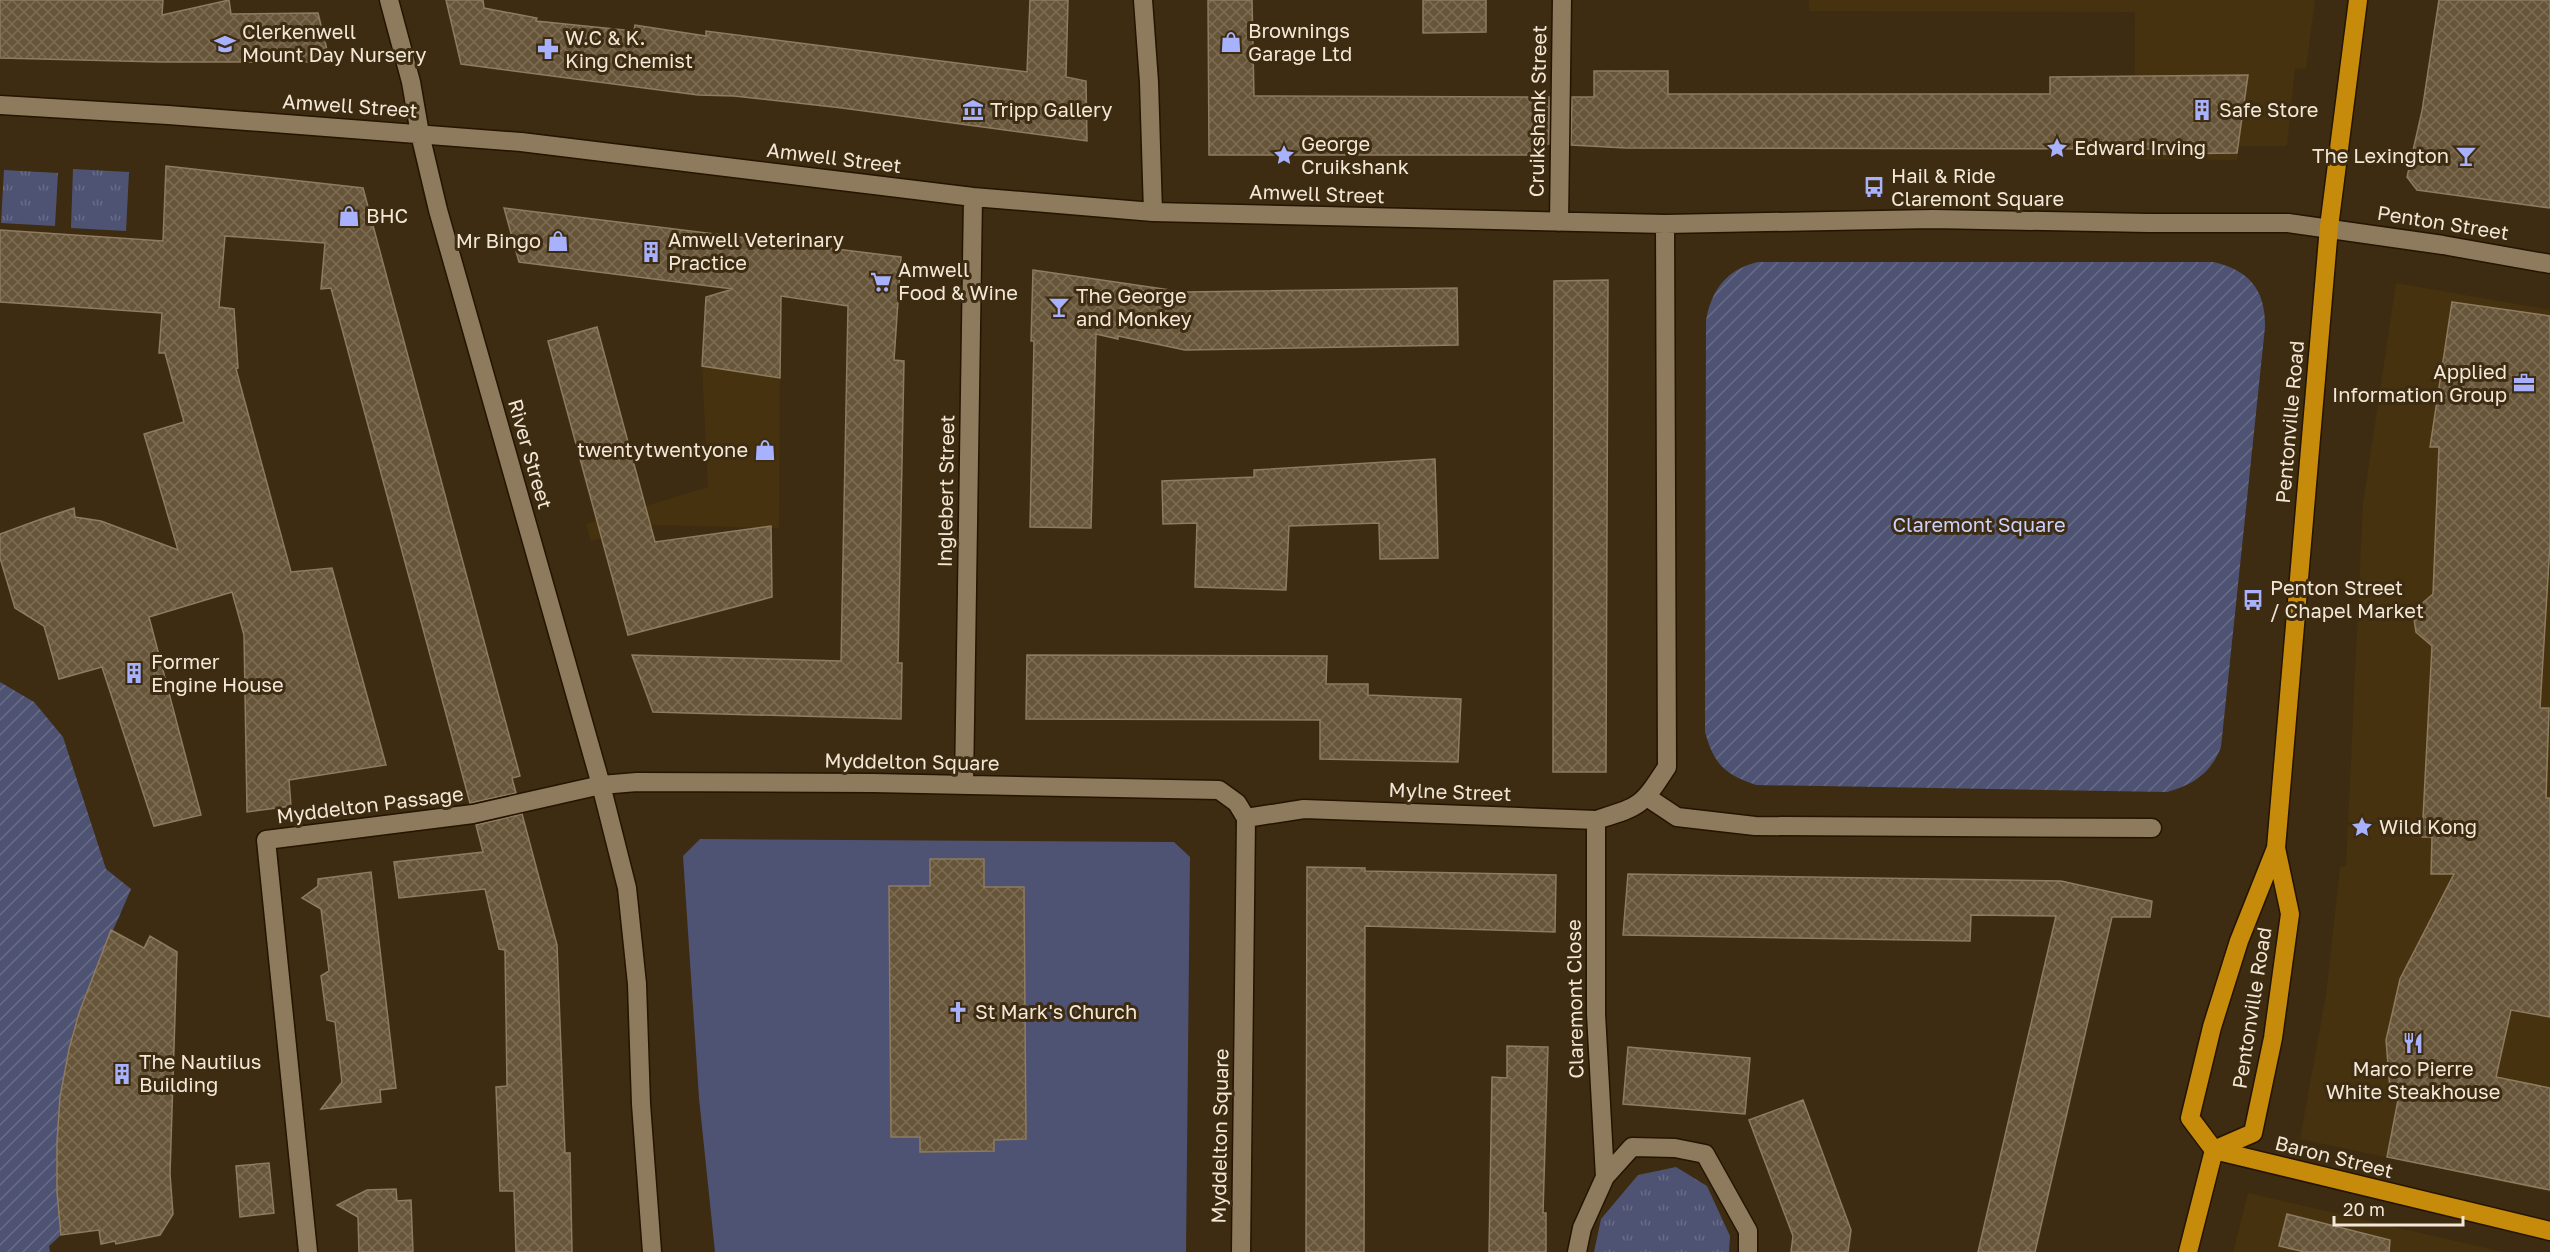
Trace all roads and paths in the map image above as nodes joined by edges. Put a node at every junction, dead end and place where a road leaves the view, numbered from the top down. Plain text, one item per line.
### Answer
1 (389, 0) edge
2 (1143, 0) edge
3 (1562, 0) edge
4 (2358, 0) edge
5 (0, 105) edge
6 (420, 134) junction
7 (973, 197) junction
8 (1153, 212) junction
9 (1560, 222) junction
10 (1665, 225) junction
11 (2329, 227) junction
12 (2550, 264) edge
13 (602, 785) junction
14 (964, 785) junction
15 (1647, 797) junction
16 (1246, 818) junction
17 (1596, 820) junction
18 (2152, 828) dead end
19 (2276, 848) junction
20 (2214, 1150) junction
21 (1605, 1177) junction
22 (2550, 1231) edge
23 (308, 1252) edge
24 (652, 1252) edge
25 (1241, 1252) edge
26 (1577, 1252) edge
27 (1748, 1252) edge
28 (2188, 1252) edge

1 - 6 street, River Street
2 - 8 street
3 - 9 street, Cruikshank Street
4 - 11 highway, Pentonville Road
5 - 6 street, Amwell Street
6 - 7 street, Amwell Street
6 - 13 street, River Street
7 - 8 street, Amwell Street
7 - 14 street, Inglebert Street
8 - 9 street, Amwell Street
9 - 10 street, Amwell Street
10 - 11 street
10 - 15 street
11 - 12 street, Penton Street
11 - 19 highway, Pentonville Road
13 - 14 street, Myddelton Square
13 - 23 street, Myddelton Passage
13 - 24 street
14 - 16 street, Myddelton Square
15 - 17 street, Mylne Street
15 - 18 street
16 - 17 street, Mylne Street
16 - 25 street, Myddelton Square
17 - 21 street, Claremont Close
19 - 20 highway, Pentonville Road
19 - 20 highway, Pentonville Road
20 - 22 highway, Baron Street
20 - 28 highway
21 - 26 street, Claremont Close
21 - 27 street, Claremont Close

